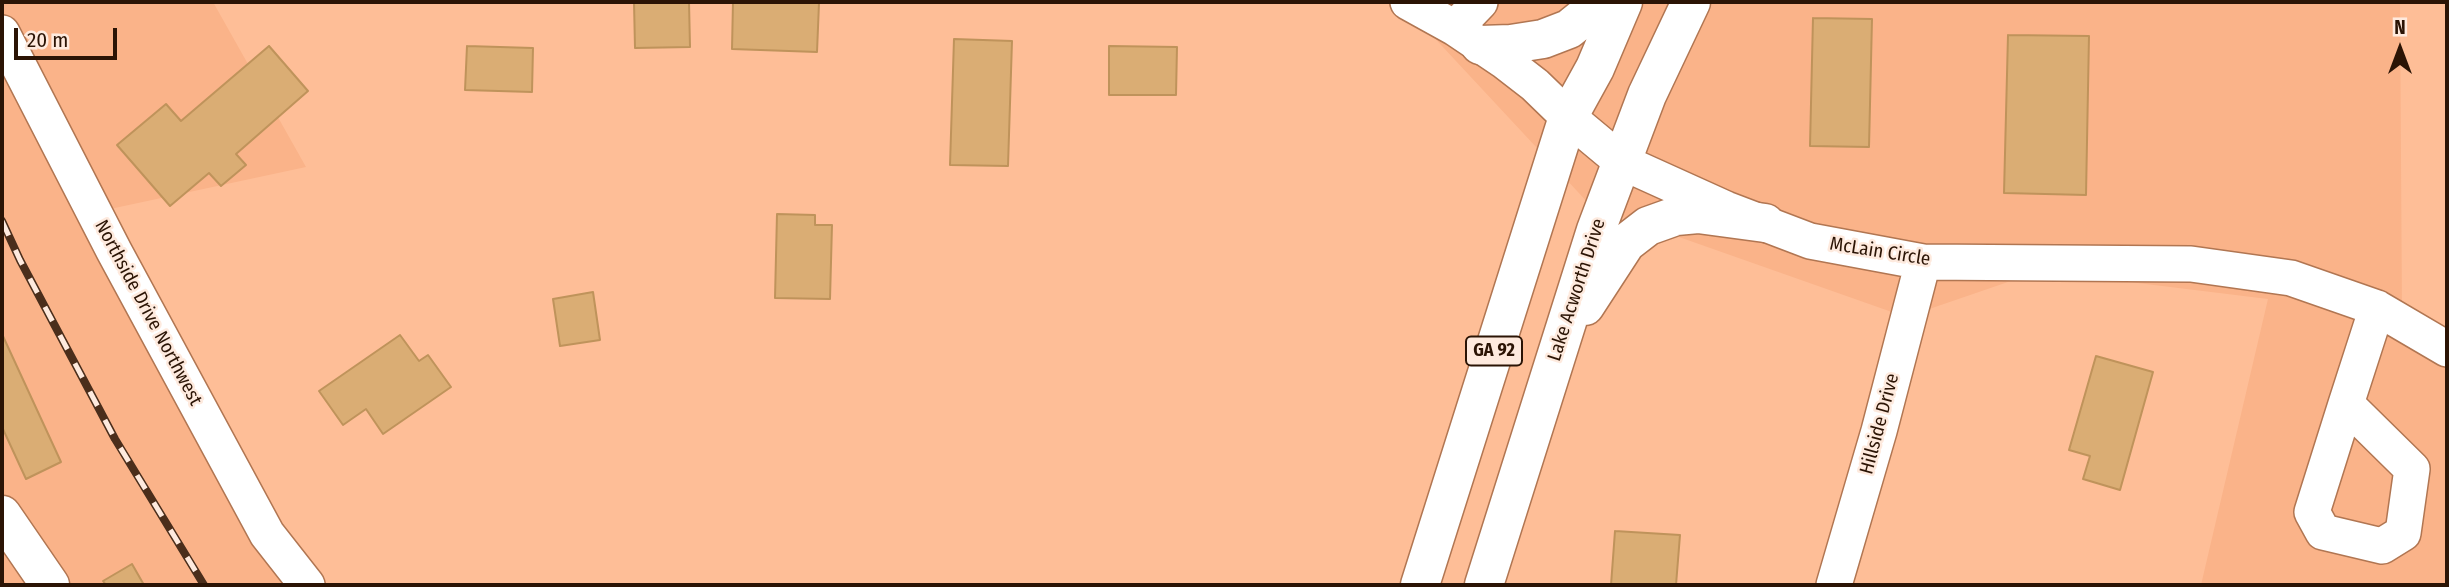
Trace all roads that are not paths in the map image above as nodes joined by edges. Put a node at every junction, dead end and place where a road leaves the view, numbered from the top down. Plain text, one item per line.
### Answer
1 (1408, 2) edge
2 (1479, 2) edge
3 (1596, 2) edge
4 (1623, 2) edge
5 (1691, 2) edge
6 (2, 33) edge
7 (1467, 37) junction
8 (1569, 117) junction
9 (1622, 162) junction
10 (1765, 223) junction
11 (1923, 262) junction
12 (2377, 308) junction
13 (1557, 349) junction
14 (2447, 349) edge
15 (2346, 404) dead end
16 (2, 516) edge
17 (50, 585) edge
18 (306, 585) edge
19 (1420, 585) edge
20 (1484, 585) edge
21 (1834, 585) edge

1 - 7 street, McLain Circle
2 - 7 street
3 - 7 main road
4 - 8 main road, GA 92
5 - 9 main road, Lake Acworth Drive / GA 92
6 - 18 street, Northside Drive Northwest
7 - 8 street, McLain Circle
8 - 9 street, McLain Circle
8 - 19 main road, GA 92
9 - 10 street, McLain Circle
9 - 13 main road, Lake Acworth Drive / GA 92
10 - 11 street, McLain Circle
10 - 13 main road
11 - 12 street, McLain Circle
11 - 21 street, Hillside Drive
12 - 14 street, McLain Circle
12 - 15 street
13 - 20 main road, Lake Acworth Drive / GA 92
16 - 17 main road

